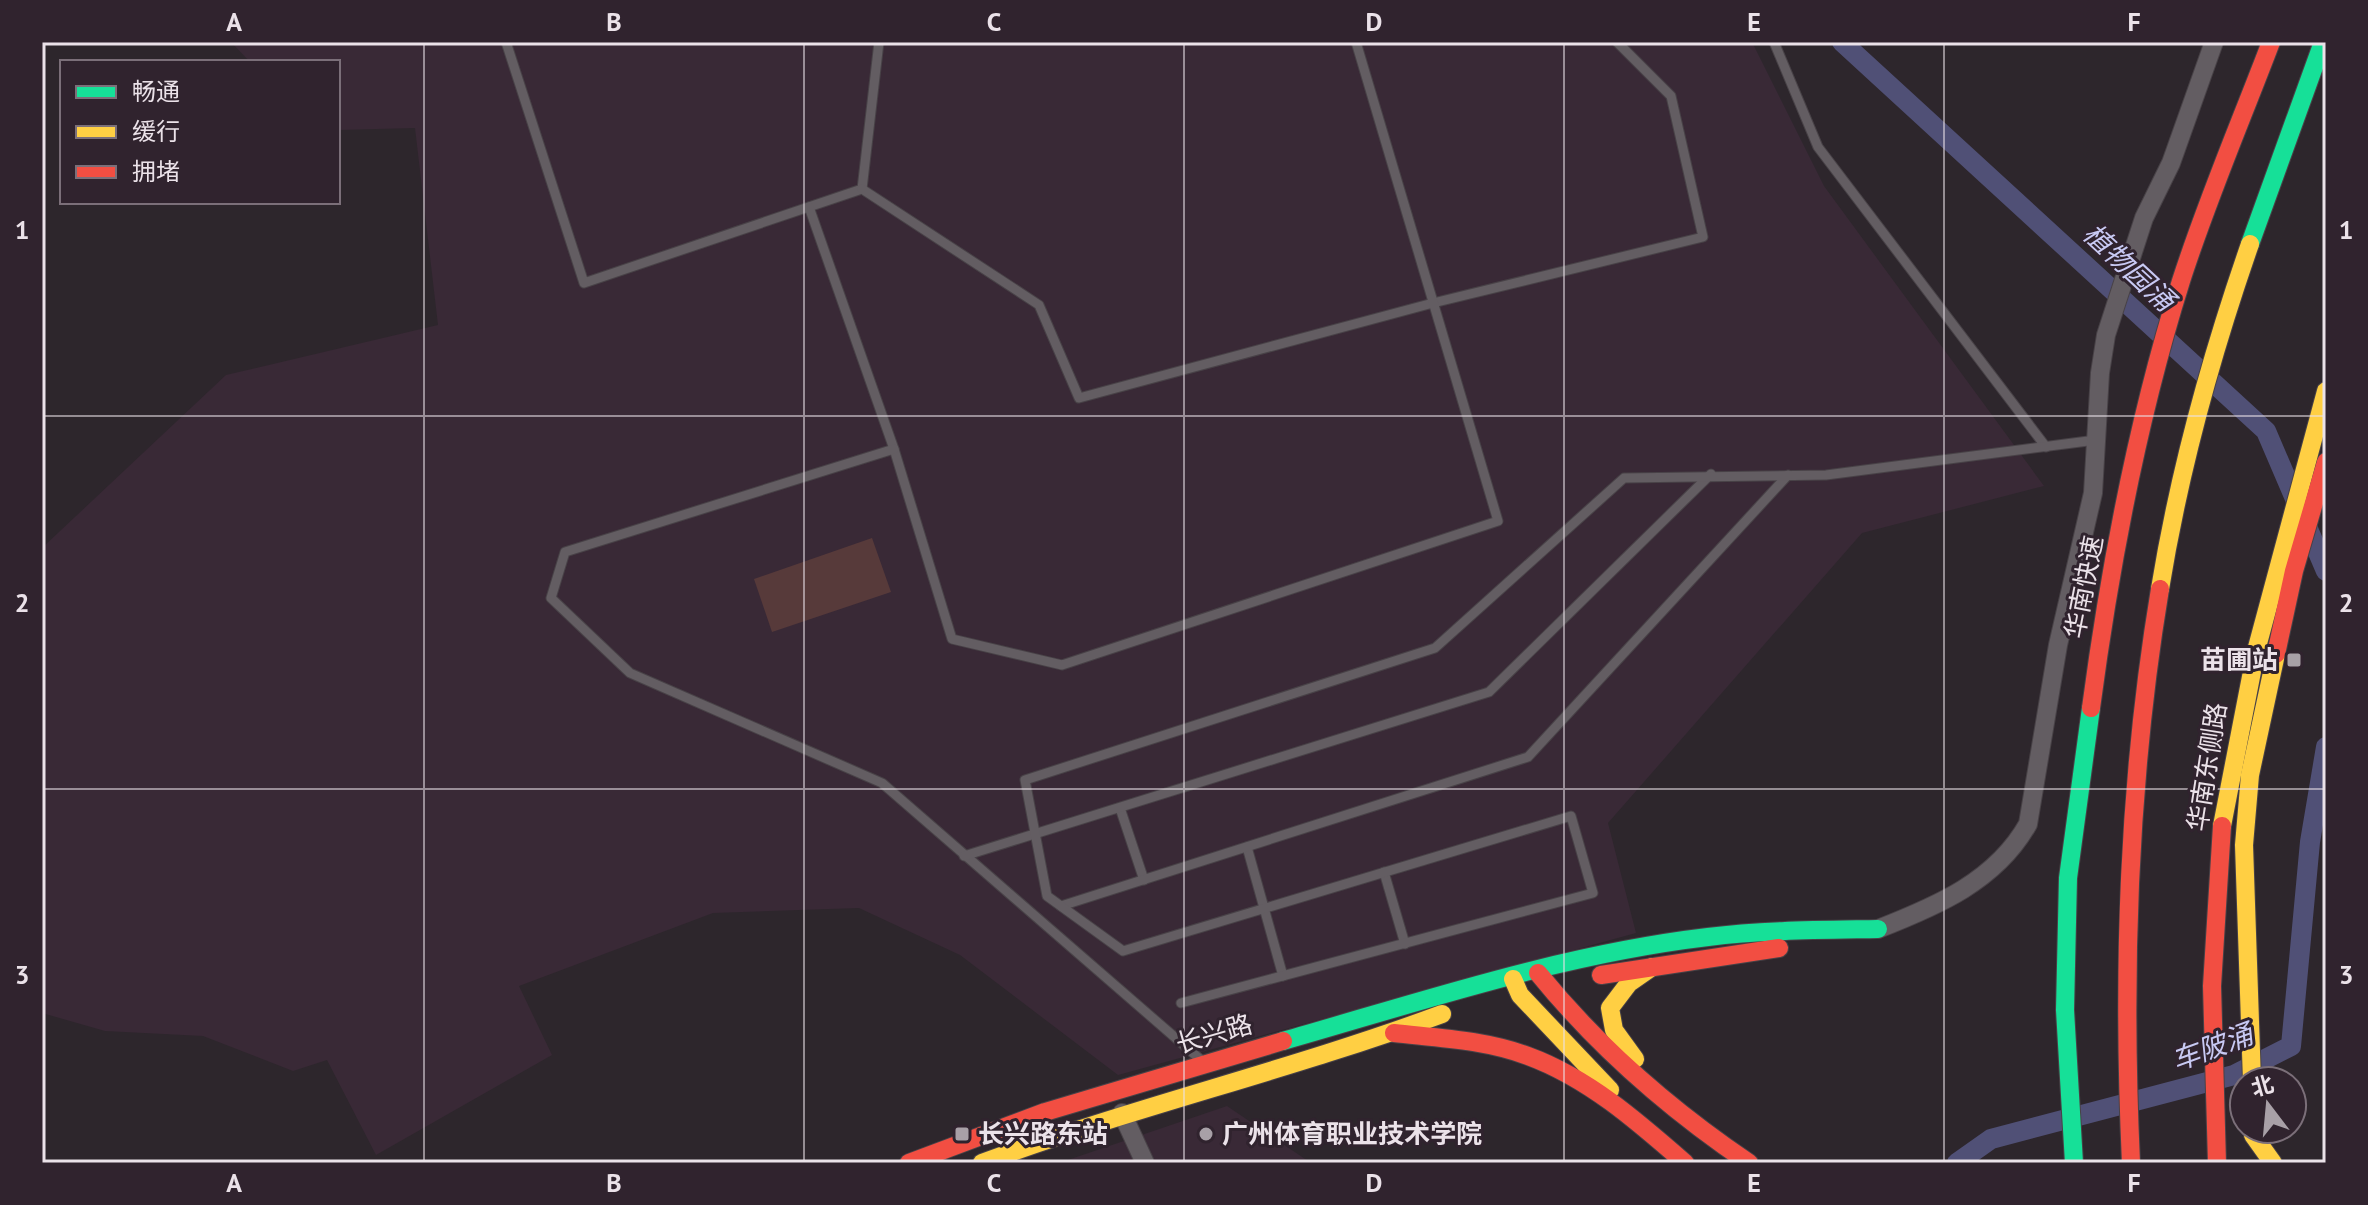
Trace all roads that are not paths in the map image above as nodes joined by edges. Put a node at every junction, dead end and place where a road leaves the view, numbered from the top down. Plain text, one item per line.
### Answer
1 (506, 42) edge
2 (879, 42) edge
3 (1356, 42) edge
4 (1617, 42) edge
5 (1774, 42) edge
6 (2214, 42) edge
7 (2271, 42) edge
8 (2323, 42) edge
9 (862, 189) junction
10 (809, 207) junction
11 (1433, 303) junction
12 (2324, 398) edge
13 (2099, 440) junction
14 (2046, 447) junction
15 (894, 449) junction
16 (2326, 462) edge
17 (1711, 474) junction
18 (1788, 475) junction
19 (1120, 808) junction
20 (1038, 833) junction
21 (1247, 847) junction
22 (964, 856) junction
23 (1384, 872) junction
24 (1144, 880) junction
25 (1061, 906) junction
26 (1263, 909) junction
27 (1878, 929) junction
28 (1405, 944) junction
29 (1654, 965) junction
30 (1283, 976) junction
31 (1543, 980) junction
32 (1513, 991) junction
33 (1181, 1003) dead end
34 (1465, 1008) dead end
35 (1391, 1033) junction
36 (1205, 1064) junction
37 (2252, 1065) edge
38 (1216, 1084) junction
39 (1651, 1090) junction
40 (1122, 1113) junction
41 (1638, 1122) junction
42 (2261, 1145) edge
43 (2217, 1156) edge
44 (909, 1163) edge
45 (982, 1163) edge
46 (1145, 1163) edge
47 (1685, 1163) edge
48 (1749, 1163) edge
49 (2074, 1163) edge
50 (2131, 1163) edge
51 (2273, 1163) edge

1 - 10 lane
2 - 9 lane
3 - 11 lane
4 - 11 lane
5 - 14 lane
6 - 13 street
7 - 49 main road, 华南快速
8 - 50 main road
9 - 10 lane
9 - 11 lane
10 - 15 lane
11 - 15 lane
12 - 43 main road, 华南东侧路
13 - 14 lane
13 - 27 street
14 - 18 lane
15 - 22 lane
16 - 37 main road, 华南东侧路
17 - 18 lane
17 - 19 lane
17 - 20 lane
18 - 21 lane
19 - 20 lane
19 - 24 lane
20 - 22 lane
20 - 25 lane
21 - 24 lane
21 - 26 lane
22 - 36 lane
23 - 26 lane
23 - 28 lane
23 - 28 lane
24 - 25 lane
25 - 26 lane
26 - 30 lane
27 - 29 main road
27 - 31 main road
28 - 30 lane
29 - 31 main road
29 - 39 main road
30 - 33 lane
31 - 32 main road, 长兴路
31 - 39 main road
32 - 36 main road, 长兴路
32 - 41 main road
34 - 35 main road, 长兴路
35 - 38 main road, 长兴路
35 - 41 main road
36 - 38 lane
36 - 44 main road, 长兴路
38 - 40 main road, 长兴路
39 - 48 main road
40 - 45 main road, 长兴路
40 - 46 street
41 - 47 main road
42 - 51 main road

